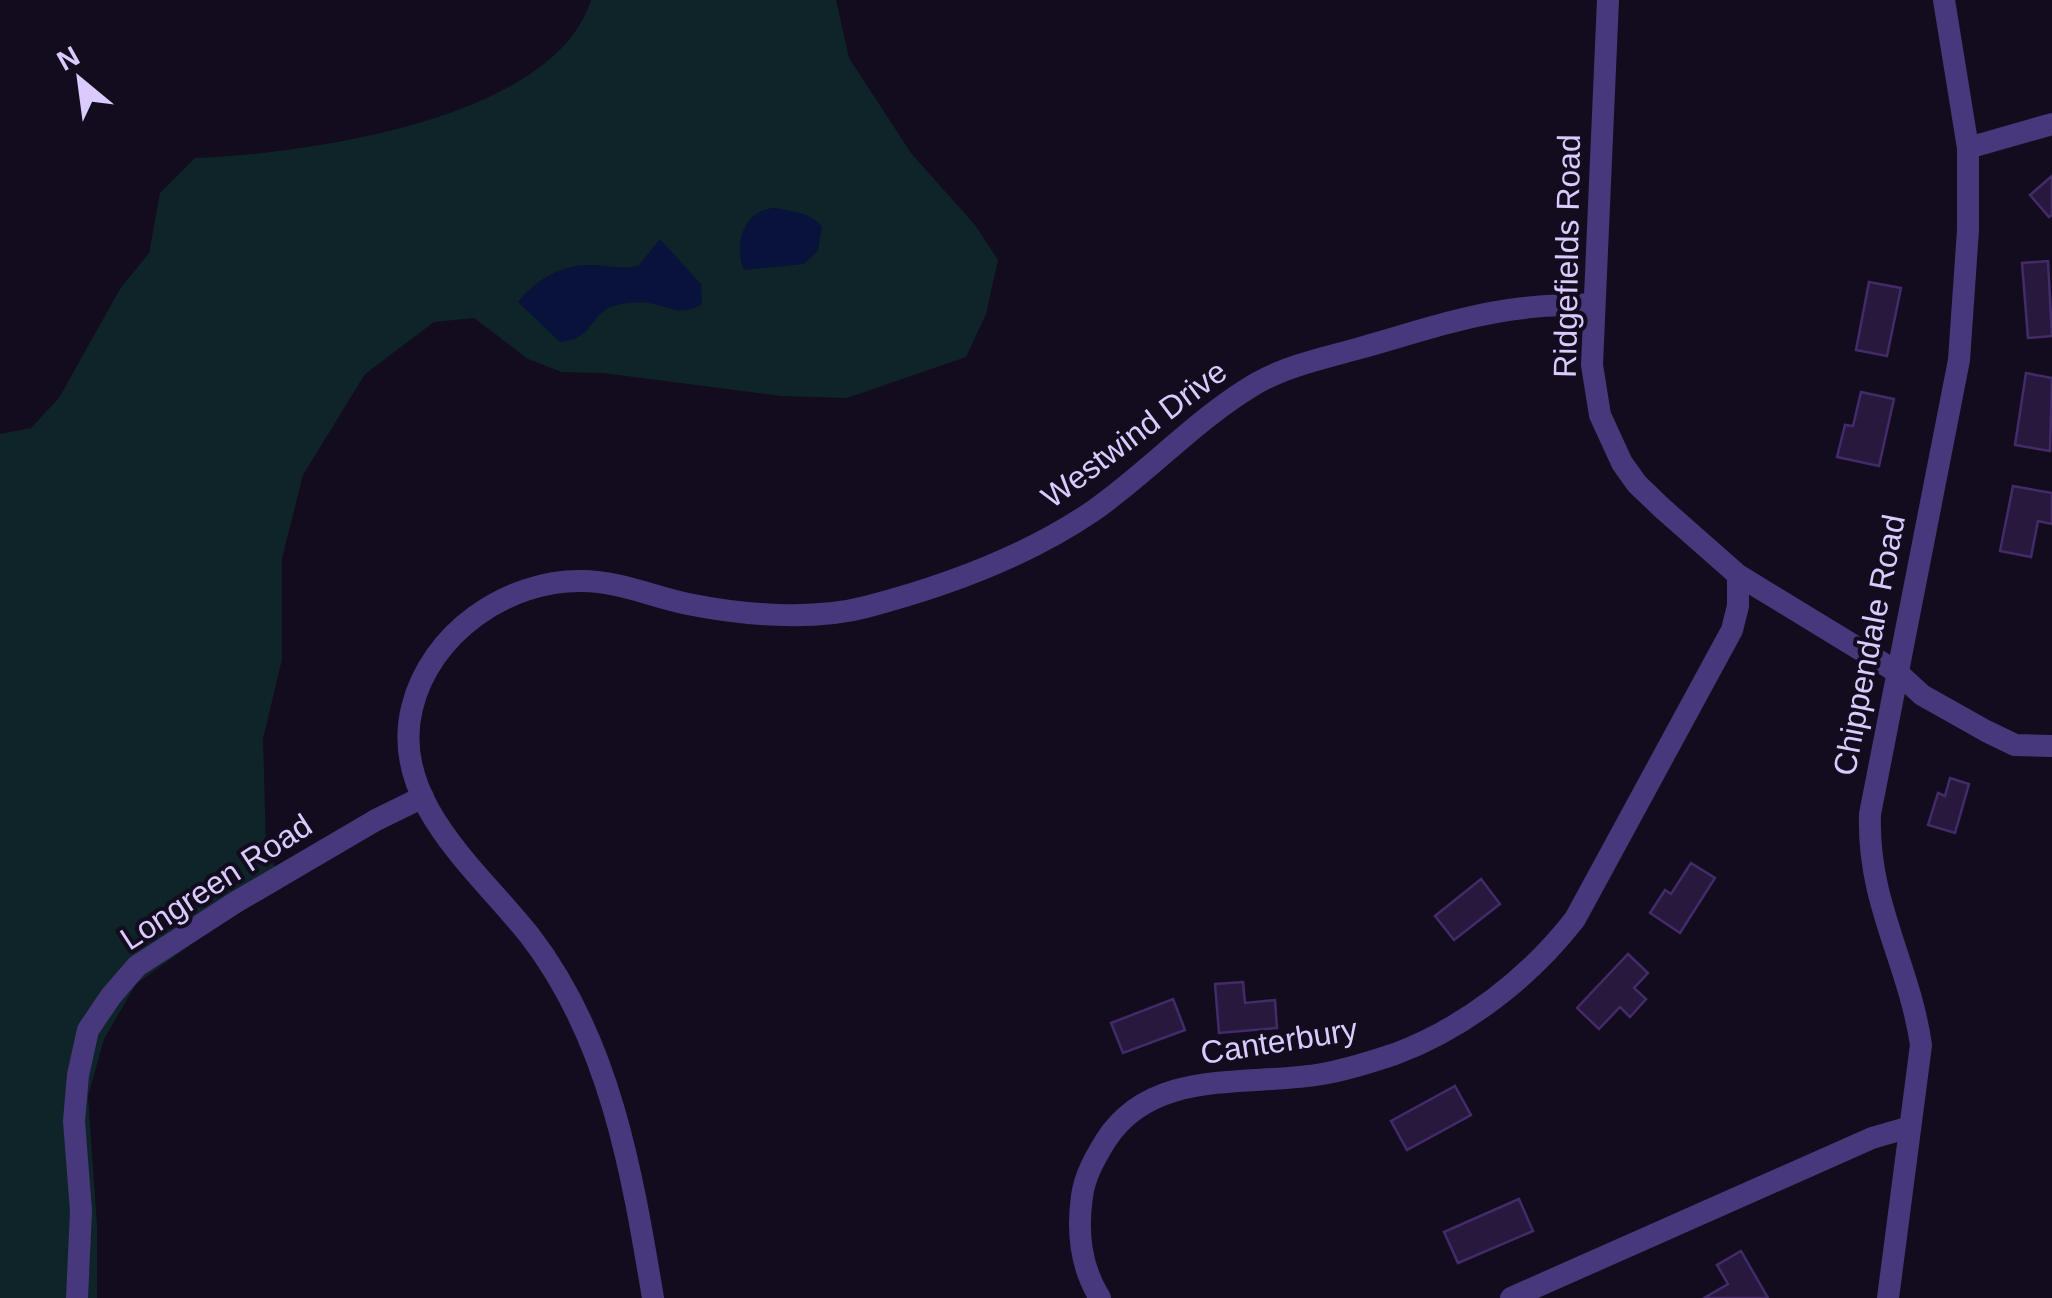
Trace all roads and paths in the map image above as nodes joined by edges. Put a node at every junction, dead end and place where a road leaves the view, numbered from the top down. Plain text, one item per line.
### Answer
1 (1608, 0) edge
2 (1944, 0) edge
3 (2052, 124) edge
4 (1968, 148) junction
5 (1593, 304) junction
6 (1738, 575) junction
7 (1897, 672) junction
8 (2052, 746) edge
9 (423, 797) junction
10 (1910, 1127) junction
11 (77, 1298) edge
12 (653, 1298) edge
13 (1100, 1298) edge
14 (1511, 1298) edge
15 (1888, 1298) edge

1 - 5 street, Ridgefields Road
2 - 4 street, Chippendale Road
3 - 4 street
4 - 7 street, Chippendale Road
5 - 6 street, Ridgefields Road
5 - 9 street, Westwind Drive
6 - 7 street, Ridgefields Road
6 - 13 street, Canterbury
7 - 8 street, Ridgefields Road
7 - 10 street, Chippendale Road
9 - 11 street, Longreen Road
9 - 12 street, Westwind Drive
10 - 14 street
10 - 15 street, Chippendale Road

